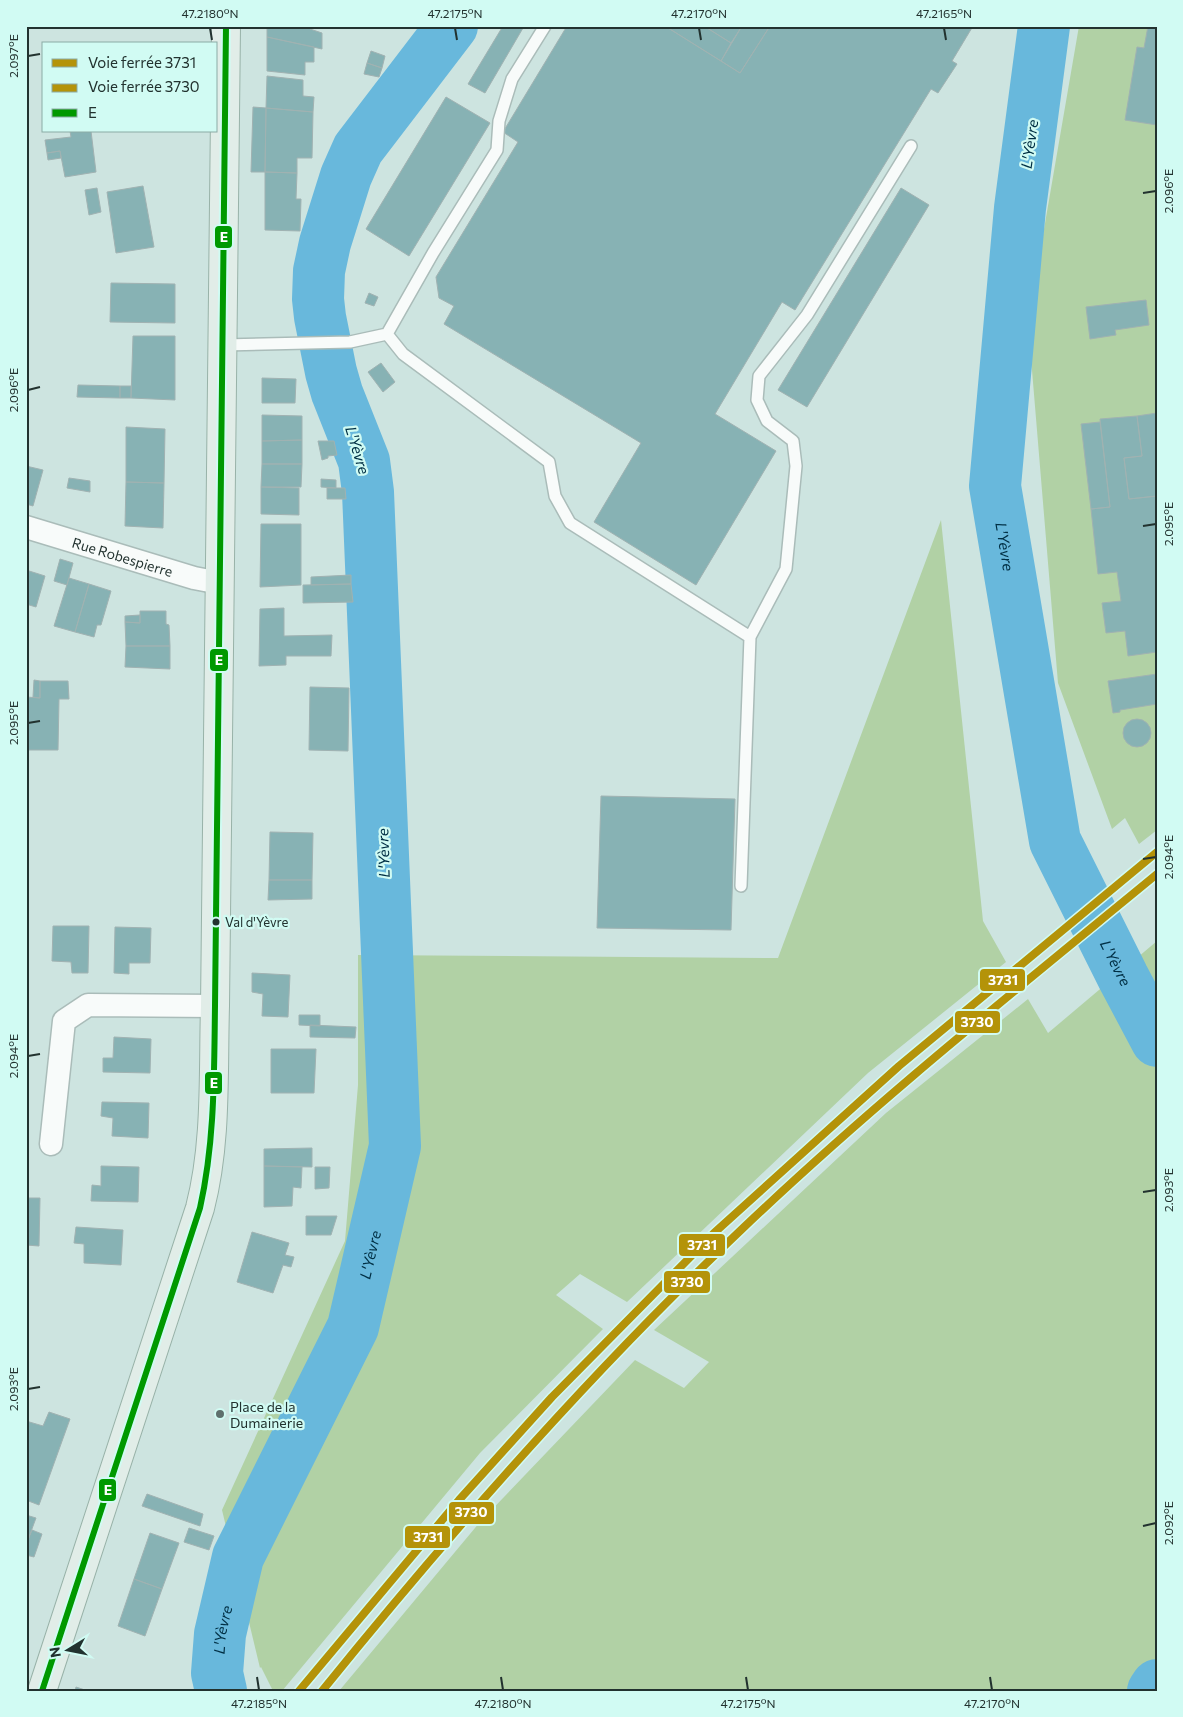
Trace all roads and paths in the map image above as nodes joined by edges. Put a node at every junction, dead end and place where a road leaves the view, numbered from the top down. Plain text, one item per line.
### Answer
1 (226, 26) edge
2 (545, 26) edge
3 (911, 146) dead end
4 (387, 334) junction
5 (223, 344) junction
6 (26, 527) edge
7 (220, 583) junction
8 (750, 637) junction
9 (741, 886) dead end
10 (215, 1006) junction
11 (51, 1144) dead end
12 (42, 1691) edge

1 - 5 main road
2 - 4 lane
3 - 8 lane
4 - 5 lane
4 - 8 lane
5 - 7 main road
6 - 7 street, Rue Robespierre
7 - 10 main road
8 - 9 lane
10 - 11 street
10 - 12 main road

